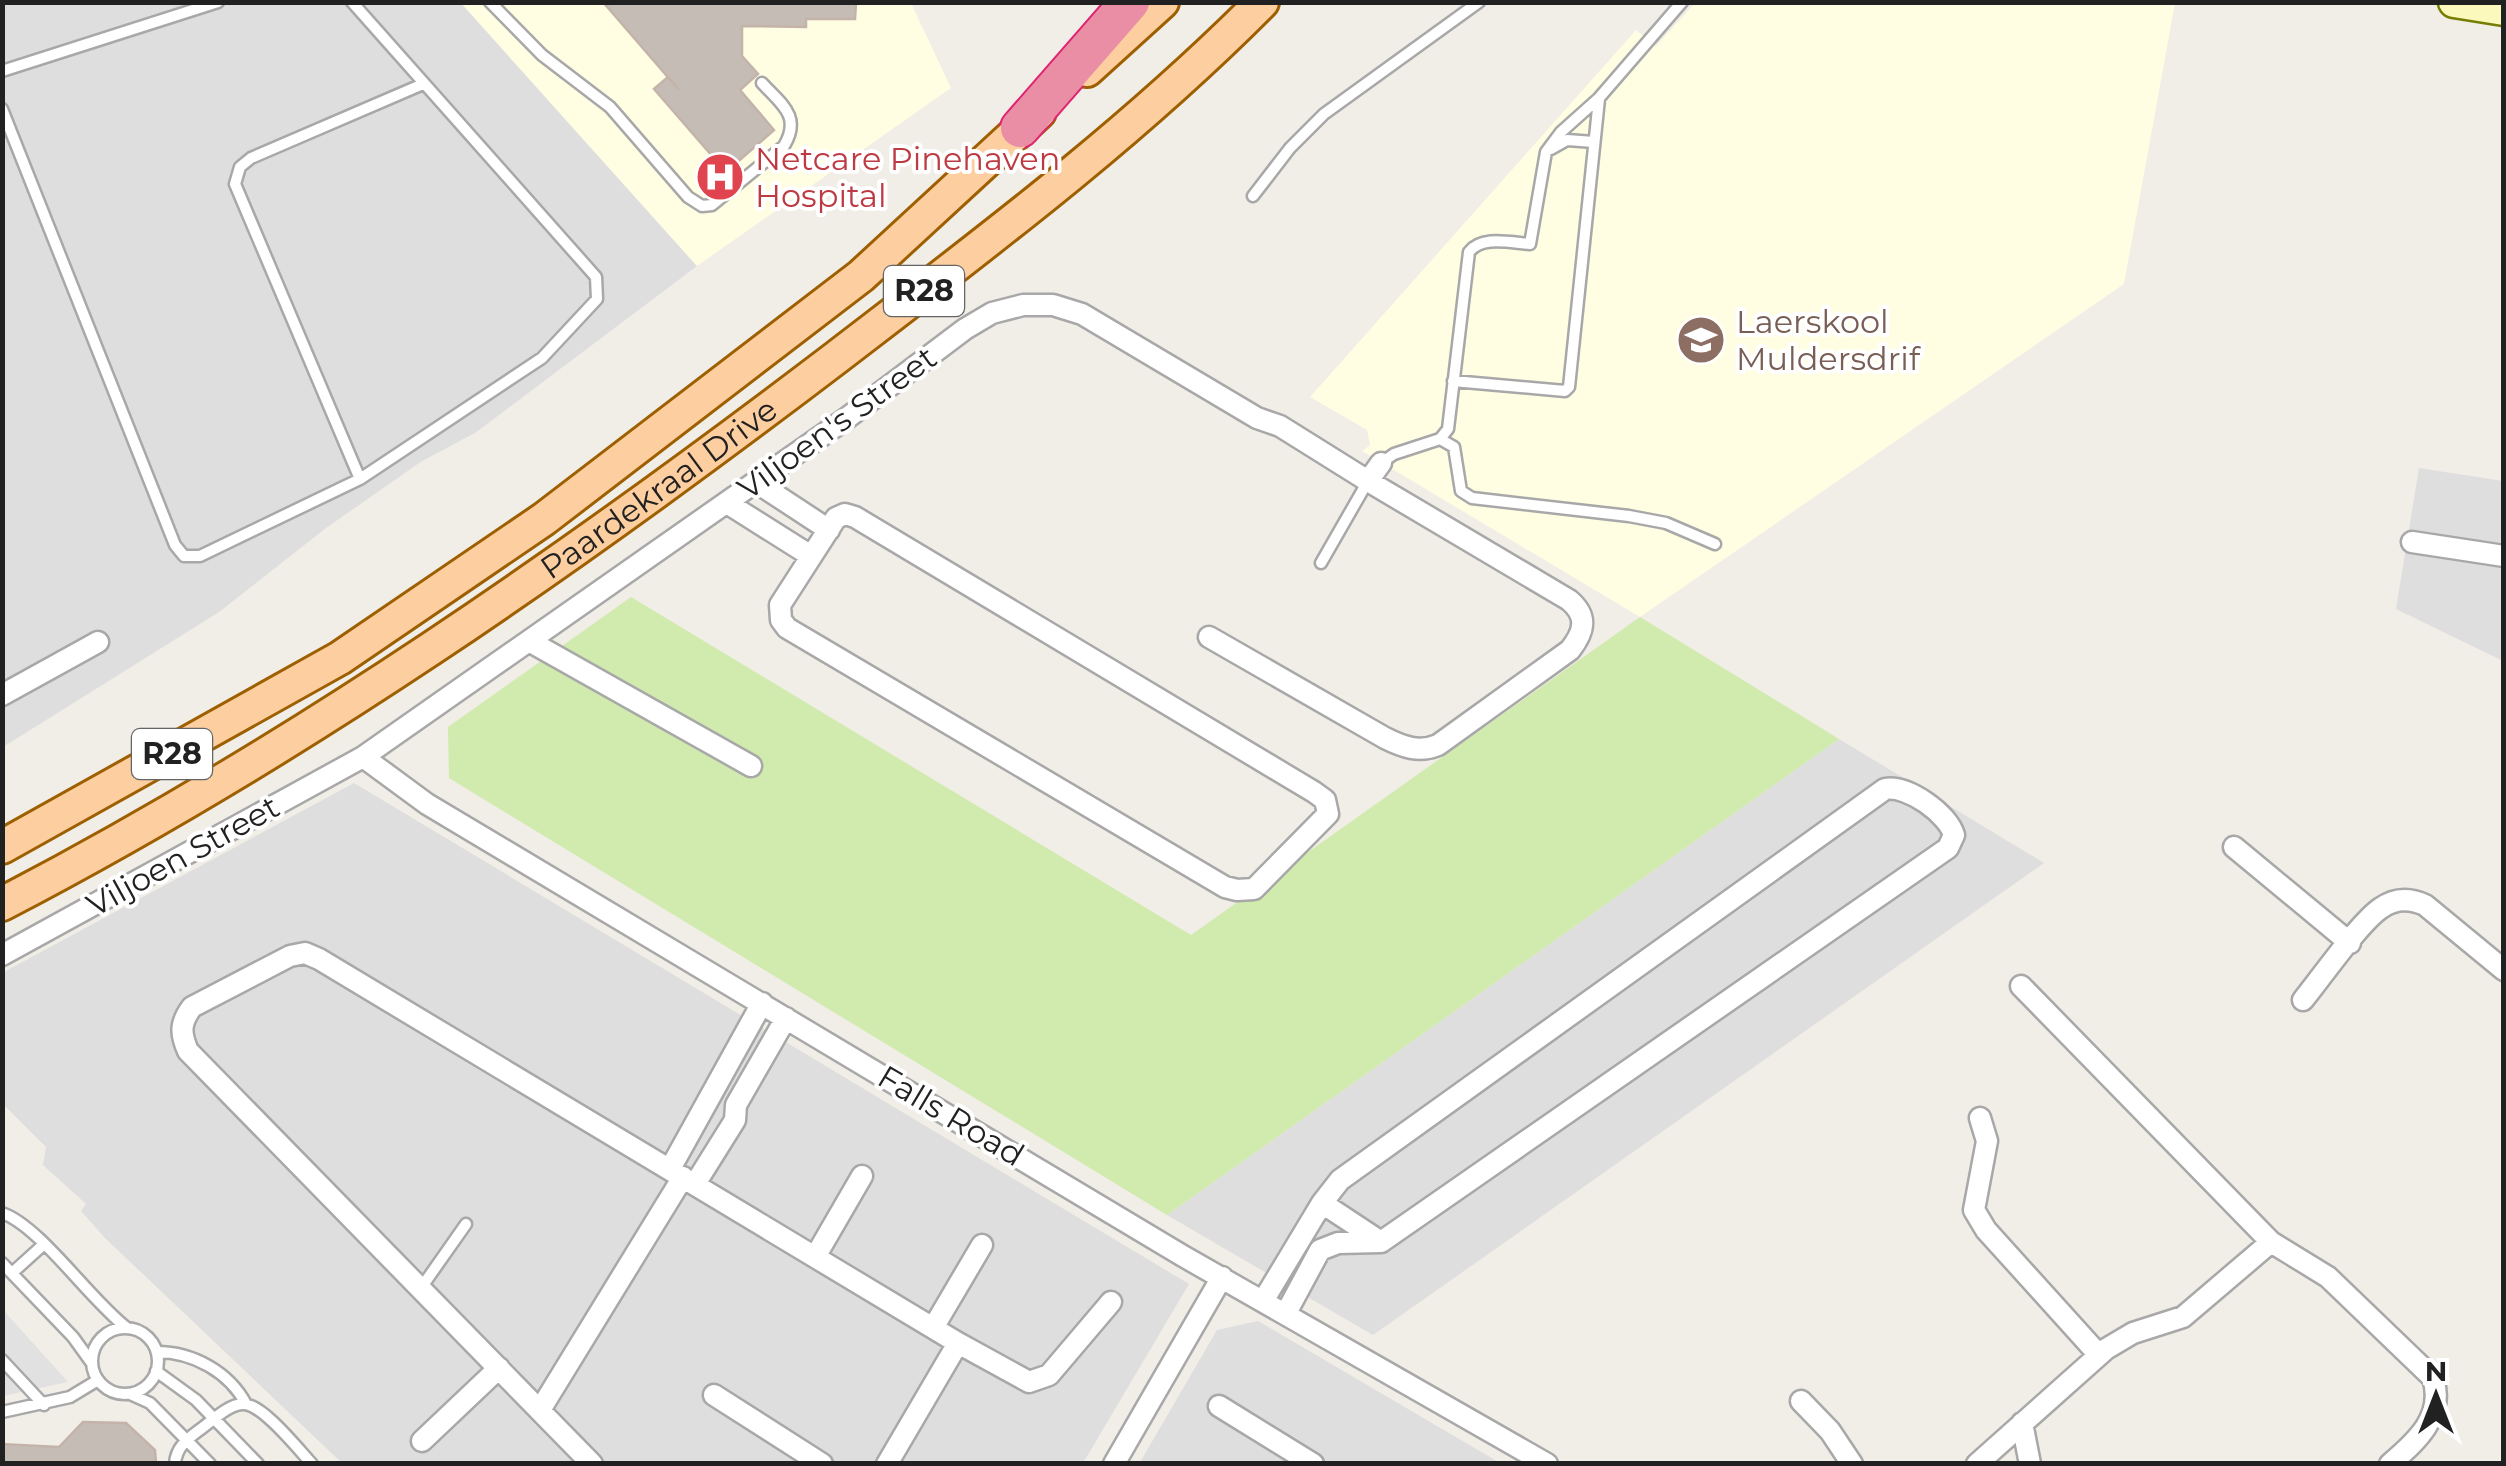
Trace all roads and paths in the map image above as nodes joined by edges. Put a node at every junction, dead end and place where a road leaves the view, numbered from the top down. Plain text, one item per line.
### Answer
1 (218, 2) edge
2 (352, 2) edge
3 (490, 2) edge
4 (1130, 2) edge
5 (1162, 2) edge
6 (1262, 2) edge
7 (1478, 2) edge
8 (1682, 2) edge
9 (2454, 2) edge
10 (2504, 10) edge
11 (2, 71) edge
12 (762, 83) dead end
13 (423, 84) junction
14 (1599, 98) junction
15 (2, 109) edge
16 (1020, 128) junction
17 (1594, 142) junction
18 (1546, 152) junction
19 (1253, 196) dead end
20 (1453, 382) junction
21 (1440, 439) junction
22 (1382, 462) joint
23 (360, 479) junction
24 (1368, 481) junction
25 (756, 482) junction
26 (727, 503) junction
27 (828, 530) junction
28 (2412, 542) dead end
29 (1716, 544) dead end
30 (812, 556) junction
31 (2504, 556) edge
32 (1321, 564) dead end
33 (1210, 637) dead end
34 (529, 640) junction
35 (98, 642) dead end
36 (340, 658) junction
37 (2, 695) edge
38 (363, 757) junction
39 (751, 766) dead end
40 (2, 847) edge
41 (2234, 847) dead end
42 (2, 865) edge
43 (2, 904) edge
44 (2350, 943) junction
45 (2, 955) edge
46 (2504, 970) edge
47 (2022, 986) dead end
48 (2303, 1000) dead end
49 (762, 1003) junction
50 (786, 1018) junction
51 (713, 1090) junction
52 (737, 1103) junction
53 (1980, 1118) dead end
54 (862, 1176) dead end
55 (682, 1177) junction
56 (1322, 1203) junction
57 (2, 1214) edge
58 (466, 1224) dead end
59 (1382, 1242) junction
60 (2271, 1242) junction
61 (43, 1245) junction
62 (982, 1246) dead end
63 (815, 1257) junction
64 (1286, 1262) junction
65 (2, 1263) edge
66 (12, 1273) junction
67 (1305, 1276) junction
68 (1222, 1277) junction
69 (420, 1288) junction
70 (1264, 1300) junction
71 (1111, 1302) dead end
72 (1286, 1314) junction
73 (127, 1328) junction
74 (933, 1328) junction
75 (958, 1343) junction
76 (157, 1352) junction
77 (2098, 1356) junction
78 (2, 1360) edge
79 (92, 1363) junction
80 (499, 1368) junction
81 (156, 1371) junction
82 (98, 1380) junction
83 (130, 1394) junction
84 (714, 1395) dead end
85 (1802, 1402) dead end
86 (246, 1404) junction
87 (44, 1405) junction
88 (1218, 1406) dead end
89 (540, 1410) junction
90 (2, 1412) edge
91 (215, 1419) junction
92 (2022, 1423) junction
93 (187, 1440) junction
94 (422, 1442) dead end
95 (175, 1464) edge
96 (210, 1464) edge
97 (258, 1464) edge
98 (312, 1464) edge
99 (592, 1464) edge
100 (822, 1464) edge
101 (887, 1464) edge
102 (1114, 1464) edge
103 (1314, 1464) edge
104 (1547, 1464) edge
105 (1852, 1464) edge
106 (1977, 1464) edge
107 (2030, 1464) edge
108 (2390, 1464) edge

1 - 11 lane
2 - 13 lane
3 - 12 lane
4 - 16 highway
5 - 16 main road, Paardekraal Drive / R28
6 - 43 main road, Paardekraal Drive / R28
7 - 19 lane
8 - 14 lane
9 - 10 main road
13 - 23 lane
13 - 23 lane
14 - 17 lane
14 - 18 lane
15 - 23 lane
16 - 36 main road, Paardekraal Drive / R28
17 - 18 lane
17 - 20 lane
18 - 20 lane
20 - 21 lane
21 - 22 lane
21 - 29 lane
22 - 24 street
24 - 25 street, Viljoen's Street
24 - 32 lane
24 - 33 street, Viljoen's Street
25 - 26 street, Viljoen's Street
25 - 27 street
26 - 30 street
26 - 34 street, Viljoen's Street
27 - 30 street
27 - 30 street
28 - 31 street
34 - 38 street, Viljoen's Street
34 - 39 street
35 - 37 street
36 - 40 main road, Paardekraal Drive / R28
36 - 42 main road
38 - 45 street, Viljoen Street
38 - 49 street, Falls Road
41 - 44 street
44 - 46 street
44 - 48 street
47 - 60 street
49 - 50 street, Falls Road
49 - 51 street
50 - 52 street
50 - 68 street, Falls Road
51 - 52 street
51 - 55 street
52 - 55 street
53 - 77 street
54 - 63 street
55 - 63 street
55 - 69 street
55 - 89 street
56 - 59 street
56 - 59 street
56 - 64 street
57 - 61 lane
58 - 69 lane
59 - 67 street
60 - 77 street
60 - 108 street
61 - 66 lane
61 - 73 lane
62 - 74 street
63 - 74 street
64 - 67 street
64 - 70 street
65 - 66 lane
66 - 79 lane
67 - 72 street
68 - 70 street, Falls Road
68 - 102 street
69 - 80 street
70 - 72 street, Falls Road
71 - 75 street
72 - 104 street, Falls Road
73 - 76 lane
73 - 79 lane
74 - 75 street
75 - 101 street
76 - 81 lane
76 - 86 lane
77 - 92 street
78 - 87 lane
79 - 82 lane
80 - 89 street
80 - 94 street
81 - 83 lane
81 - 91 lane
82 - 83 lane
82 - 87 lane
83 - 93 lane
84 - 100 street
85 - 105 street
86 - 91 lane
86 - 98 lane
87 - 90 lane
88 - 103 street
89 - 99 street
91 - 93 lane
91 - 97 lane
92 - 106 street
92 - 107 street
93 - 95 lane
93 - 96 lane

